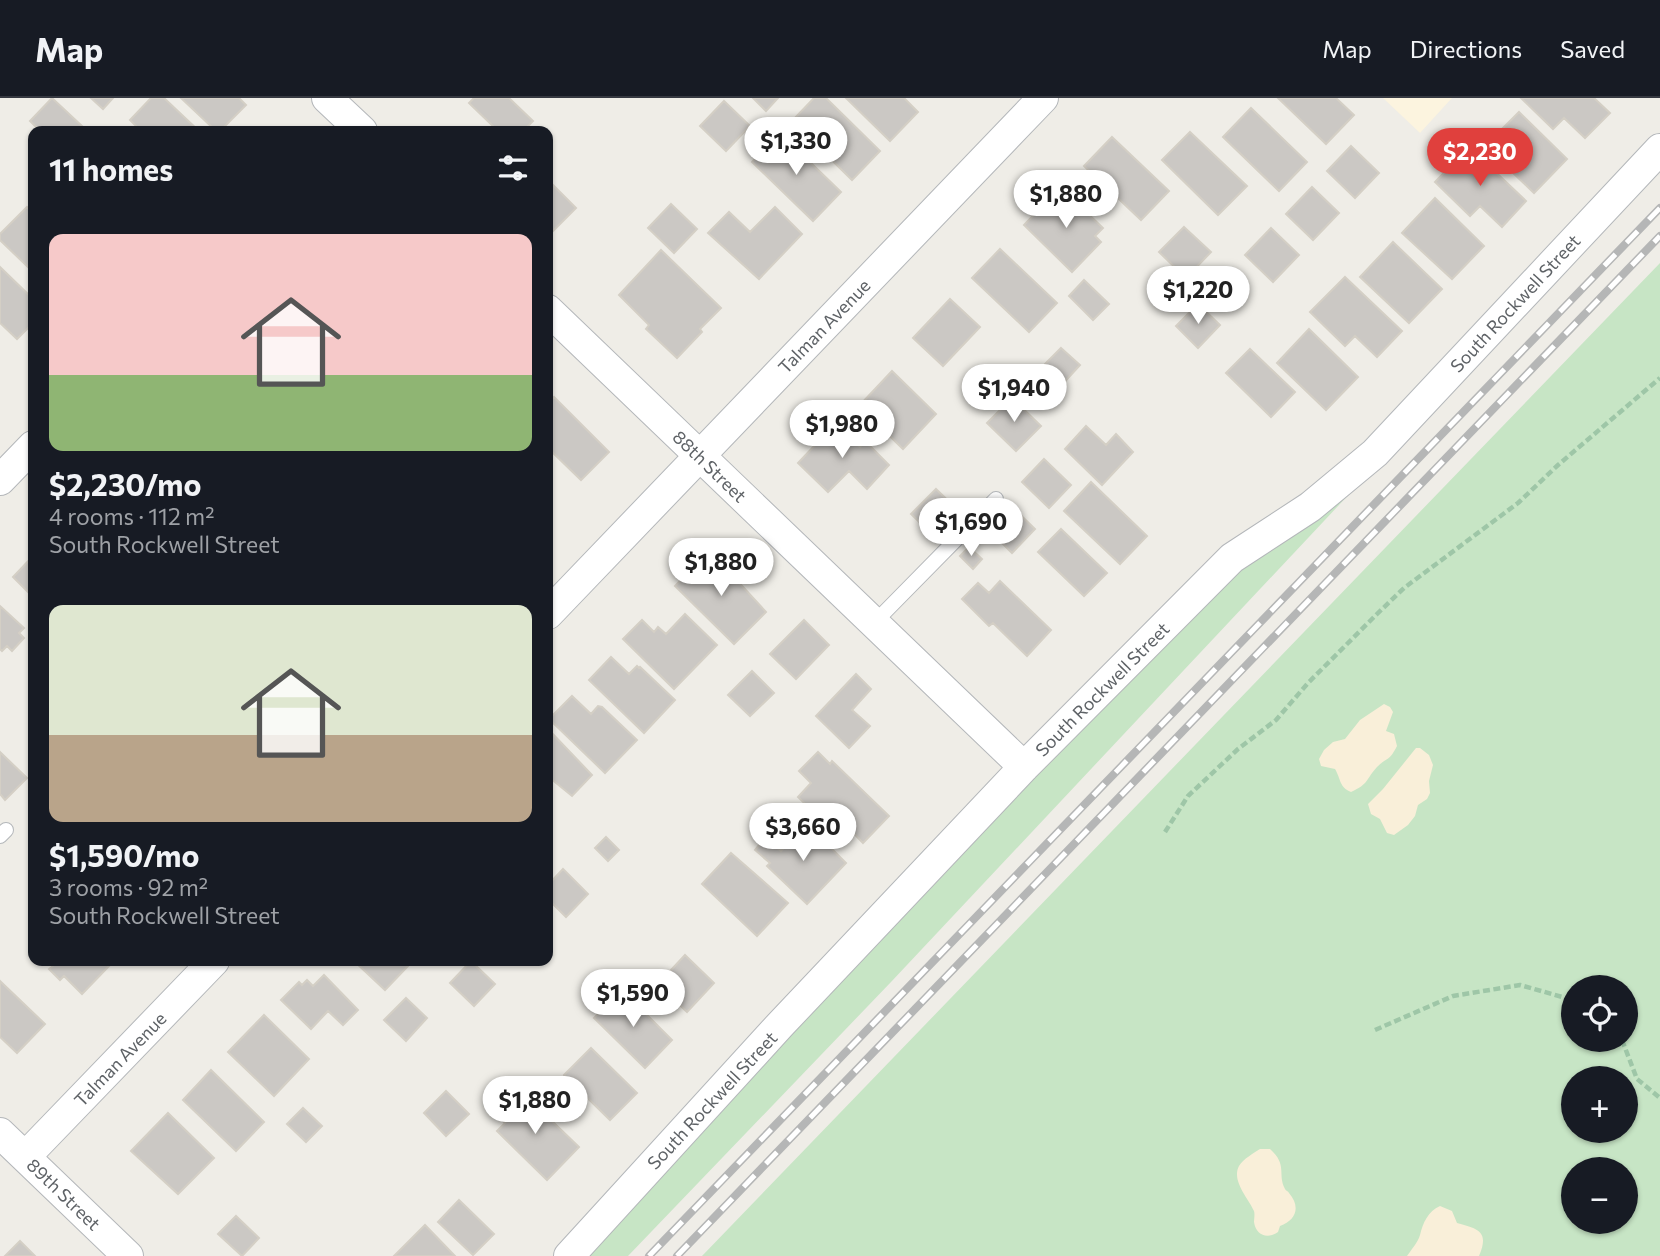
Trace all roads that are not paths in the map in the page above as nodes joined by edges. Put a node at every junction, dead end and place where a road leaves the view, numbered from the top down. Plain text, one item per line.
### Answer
1 (1043, 98) edge
2 (1660, 149) edge
3 (553, 315) edge
4 (28, 451) edge
5 (699, 456) junction
6 (0, 480) edge
7 (996, 499) dead end
8 (553, 609) edge
9 (874, 622) junction
10 (1024, 767) junction
11 (209, 966) edge
12 (0, 1133) edge
13 (26, 1157) junction
14 (128, 1256) edge
15 (569, 1256) edge

1 - 5 street, Talman Avenue
2 - 10 street, South Rockwell Street
3 - 5 street, 88th Street
4 - 6 street
5 - 8 street, Talman Avenue
5 - 9 street, 88th Street
7 - 9 lane
9 - 10 street, 88th Street
10 - 15 street, South Rockwell Street
11 - 13 street, Talman Avenue
12 - 13 street, 89th Street
13 - 14 street, 89th Street

